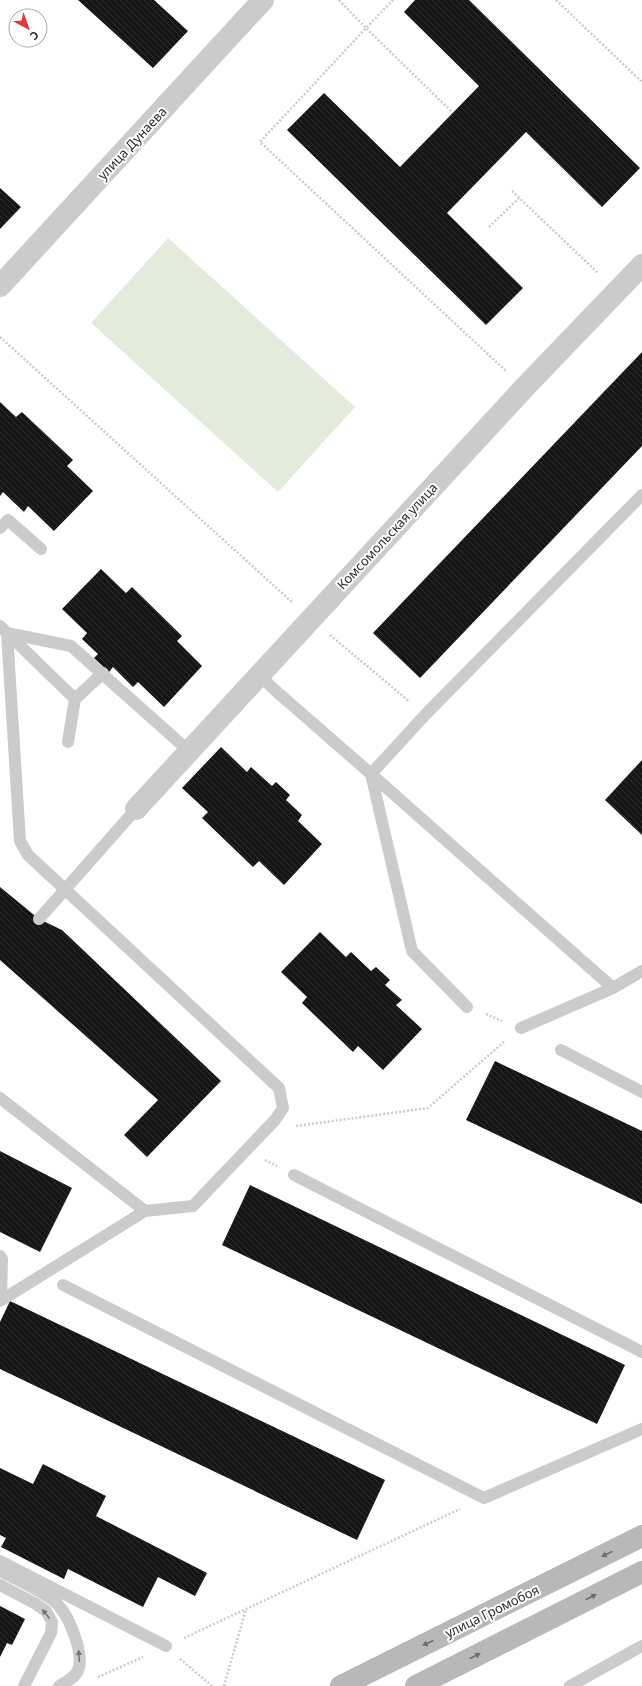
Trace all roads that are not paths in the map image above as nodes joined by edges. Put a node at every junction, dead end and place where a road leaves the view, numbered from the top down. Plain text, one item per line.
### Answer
1 (264, 0) edge
2 (642, 265) edge
3 (0, 286) edge
4 (642, 495) edge
5 (3, 520) edge
6 (41, 549) dead end
7 (4, 629) edge
8 (103, 673) junction
9 (259, 674) junction
10 (75, 699) junction
11 (68, 742) dead end
12 (190, 752) junction
13 (371, 774) junction
14 (136, 809) joint
15 (66, 889) junction
16 (39, 919) dead end
17 (642, 971) edge
18 (613, 988) junction
19 (467, 1007) road end
20 (521, 1028) road end
21 (561, 1050) dead end
22 (642, 1092) edge
23 (0, 1098) edge
24 (294, 1175) road end
25 (145, 1212) junction
26 (0, 1256) edge
27 (63, 1285) dead end
28 (0, 1301) edge
29 (642, 1352) edge
30 (642, 1429) edge
31 (642, 1536) edge
32 (0, 1561) edge
33 (0, 1571) edge
34 (642, 1572) edge
35 (0, 1586) edge
36 (166, 1646) road end
37 (642, 1646) edge
38 (24, 1686) edge
39 (59, 1686) edge
40 (342, 1686) edge
41 (416, 1686) edge
42 (570, 1686) edge

1 - 3 street, улица Дунаева
2 - 9 street, Комсомольская улица
4 - 13 lane
5 - 6 lane
7 - 8 lane
7 - 10 lane
7 - 15 lane
8 - 10 lane
8 - 12 lane
9 - 12 street, Комсомольская улица
9 - 13 lane
10 - 11 lane
12 - 14 street, Комсомольская улица
13 - 18 lane
13 - 19 lane
14 - 15 lane
15 - 16 lane
15 - 25 lane
17 - 18 lane
18 - 20 lane
21 - 22 lane
23 - 25 lane
24 - 29 lane
25 - 28 lane
26 - 28 lane
27 - 30 lane
31 -> 40 main road, улица Громобоя
32 - 36 lane
39 -> 33 lane
41 -> 34 main road
38 -> 35 lane
37 - 42 lane

